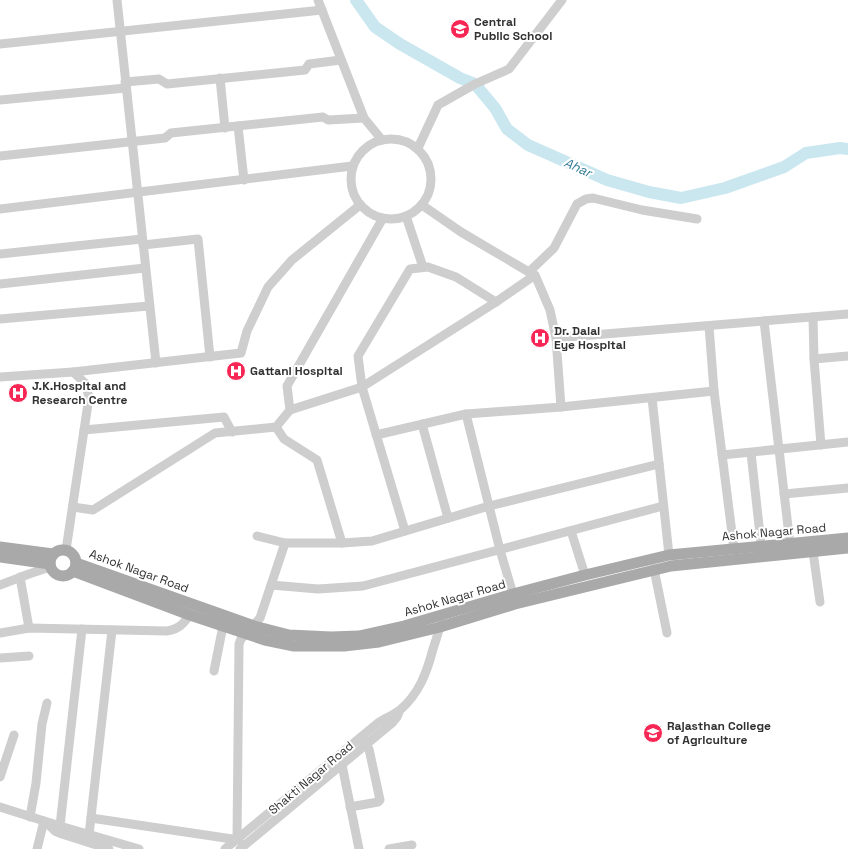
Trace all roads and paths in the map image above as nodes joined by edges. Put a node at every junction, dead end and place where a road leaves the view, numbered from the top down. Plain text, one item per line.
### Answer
1 (116, 0) edge
2 (318, 0) edge
3 (562, 0) edge
4 (322, 10) junction
5 (119, 31) junction
6 (0, 44) edge
7 (341, 60) junction
8 (220, 78) junction
9 (125, 85) junction
10 (0, 100) edge
11 (364, 118) junction
12 (238, 126) junction
13 (225, 128) junction
14 (382, 140) junction
15 (131, 142) junction
16 (418, 148) junction
17 (0, 156) edge
18 (352, 166) junction
19 (244, 180) junction
20 (137, 192) junction
21 (360, 205) junction
22 (422, 205) junction
23 (0, 208) edge
24 (406, 216) junction
25 (383, 218) junction
26 (697, 219) dead end
27 (142, 242) junction
28 (0, 254) edge
29 (145, 268) junction
30 (423, 268) junction
31 (532, 274) junction
32 (0, 284) edge
33 (496, 302) junction
34 (149, 306) junction
35 (848, 314) edge
36 (813, 317) junction
37 (0, 319) edge
38 (764, 321) junction
39 (709, 326) junction
40 (556, 338) junction
41 (848, 356) edge
42 (210, 357) junction
43 (814, 359) junction
44 (156, 363) junction
45 (73, 372) junction
46 (0, 377) edge
47 (362, 387) junction
48 (714, 391) junction
49 (652, 398) junction
50 (561, 407) junction
51 (290, 410) junction
52 (466, 414) junction
53 (422, 424) junction
54 (276, 427) junction
55 (84, 430) junction
56 (232, 432) junction
57 (376, 435) junction
58 (848, 442) edge
59 (821, 445) junction
60 (779, 450) junction
61 (751, 453) junction
62 (722, 456) junction
63 (659, 464) junction
64 (848, 488) edge
65 (784, 494) junction
66 (489, 506) junction
67 (664, 506) junction
68 (73, 507) junction
69 (448, 518) junction
70 (405, 531) junction
71 (571, 531) junction
72 (257, 536) dead end
73 (848, 538) edge
74 (285, 543) junction
75 (342, 543) junction
76 (790, 544) junction
77 (0, 547) edge
78 (848, 548) edge
79 (734, 549) junction
80 (66, 550) junction
81 (500, 550) junction
82 (762, 552) junction
83 (813, 552) junction
84 (669, 555) junction
85 (0, 557) edge
86 (51, 562) junction
87 (75, 567) junction
88 (654, 569) junction
89 (585, 575) junction
90 (20, 577) junction
91 (0, 585) edge
92 (271, 585) junction
93 (513, 594) junction
94 (820, 602) dead end
95 (190, 615) junction
96 (441, 621) junction
97 (223, 626) junction
98 (254, 626) junction
99 (29, 628) junction
100 (82, 629) junction
101 (112, 630) junction
102 (0, 633) edge
103 (667, 633) dead end
104 (246, 634) junction
105 (29, 656) dead end
106 (0, 658) edge
107 (214, 671) dead end
108 (47, 704) dead end
109 (14, 735) dead end
110 (364, 741) junction
111 (342, 765) junction
112 (0, 777) edge
113 (0, 807) edge
114 (350, 807) junction
115 (30, 817) junction
116 (91, 818) junction
117 (45, 822) junction
118 (60, 826) junction
119 (89, 835) junction
120 (240, 837) junction
121 (412, 845) dead end
122 (243, 847) edge
123 (37, 849) edge
124 (109, 849) edge
125 (139, 849) edge
126 (225, 849) edge
127 (359, 849) edge
128 (389, 849) edge

1 - 5 street
2 - 4 street
3 - 16 street
4 - 5 street
4 - 7 street
5 - 6 street
5 - 9 street
7 - 8 street
7 - 11 street
8 - 9 street
8 - 13 street
9 - 10 street
9 - 15 street
11 - 12 street
11 - 14 street
12 - 13 street
12 - 19 street
13 - 15 street
14 - 16 street
14 - 18 street
15 - 17 street
15 - 20 street
16 - 22 street
18 - 19 street
18 - 21 street
19 - 20 street
20 - 23 street
20 - 27 street
21 - 25 street
21 - 42 street
22 - 24 street
22 - 31 street
24 - 25 street
24 - 30 street
25 - 51 street
26 - 31 street
27 - 28 street
27 - 29 street
27 - 42 street
29 - 32 street
29 - 34 street
30 - 33 street
30 - 47 street
31 - 33 street
31 - 40 street
33 - 47 street
34 - 37 street
34 - 44 street
35 - 36 street
36 - 38 street
36 - 43 street
38 - 39 street
38 - 60 street
39 - 40 street
39 - 48 street
40 - 50 street
41 - 43 street
42 - 44 street
43 - 59 street
44 - 45 street
45 - 46 street
45 - 55 street
47 - 51 street
47 - 57 street
48 - 49 street
48 - 62 street
49 - 50 street
49 - 63 street
50 - 52 street
51 - 54 street
52 - 53 street
52 - 66 street
53 - 57 street
53 - 69 street
54 - 56 street
54 - 75 street
55 - 56 street
55 - 68 street
56 - 68 street
57 - 70 street
58 - 59 street
59 - 60 street
60 - 61 street
60 - 65 street
61 - 62 street
61 - 82 street
62 - 79 street
63 - 66 street
63 - 67 street
64 - 65 street
65 - 76 street
66 - 69 street
66 - 81 street
67 - 71 street
67 - 84 street
68 - 80 street
69 - 70 street
70 - 75 street
71 - 81 street
71 - 89 street
72 - 74 street
73 - 76 main road, Ashok Nagar Road
74 - 75 street
74 - 92 street
76 - 82 main road, Ashok Nagar Road
77 - 86 main road
78 - 83 main road
79 - 82 main road, Ashok Nagar Road
79 - 84 main road, Ashok Nagar Road
80 - 86 main road
80 - 87 main road
81 - 92 street
81 - 93 street
82 - 83 main road
82 - 88 main road
83 - 94 street
84 - 89 main road, Ashok Nagar Road
85 - 86 main road
86 - 87 main road
86 - 90 street
87 - 95 main road
87 - 98 main road, Ashok Nagar Road
88 - 96 main road
88 - 103 street
89 - 93 main road, Ashok Nagar Road
90 - 91 street
90 - 99 street
92 - 98 street
93 - 96 main road, Ashok Nagar Road
95 - 97 main road
95 - 101 street
96 - 98 main road, Ashok Nagar Road
96 - 104 main road
96 - 110 street, Shakti Nagar Road
97 - 104 main road
97 - 107 street
98 - 104 street
99 - 100 street
99 - 102 street
100 - 101 street
100 - 118 street
101 - 116 street
104 - 120 street
105 - 106 street
108 - 115 street
109 - 112 street
110 - 111 street, Shakti Nagar Road
110 - 114 street
110 - 120 street, Shakti Nagar Road
111 - 114 street
111 - 122 street, Shakti Nagar Road
113 - 115 street
114 - 127 street
115 - 117 street
116 - 119 street
116 - 120 street
117 - 118 street
117 - 123 street
117 - 124 street
118 - 119 street
119 - 125 street
120 - 122 street
120 - 126 street, Shakti Nagar Road
121 - 128 street

